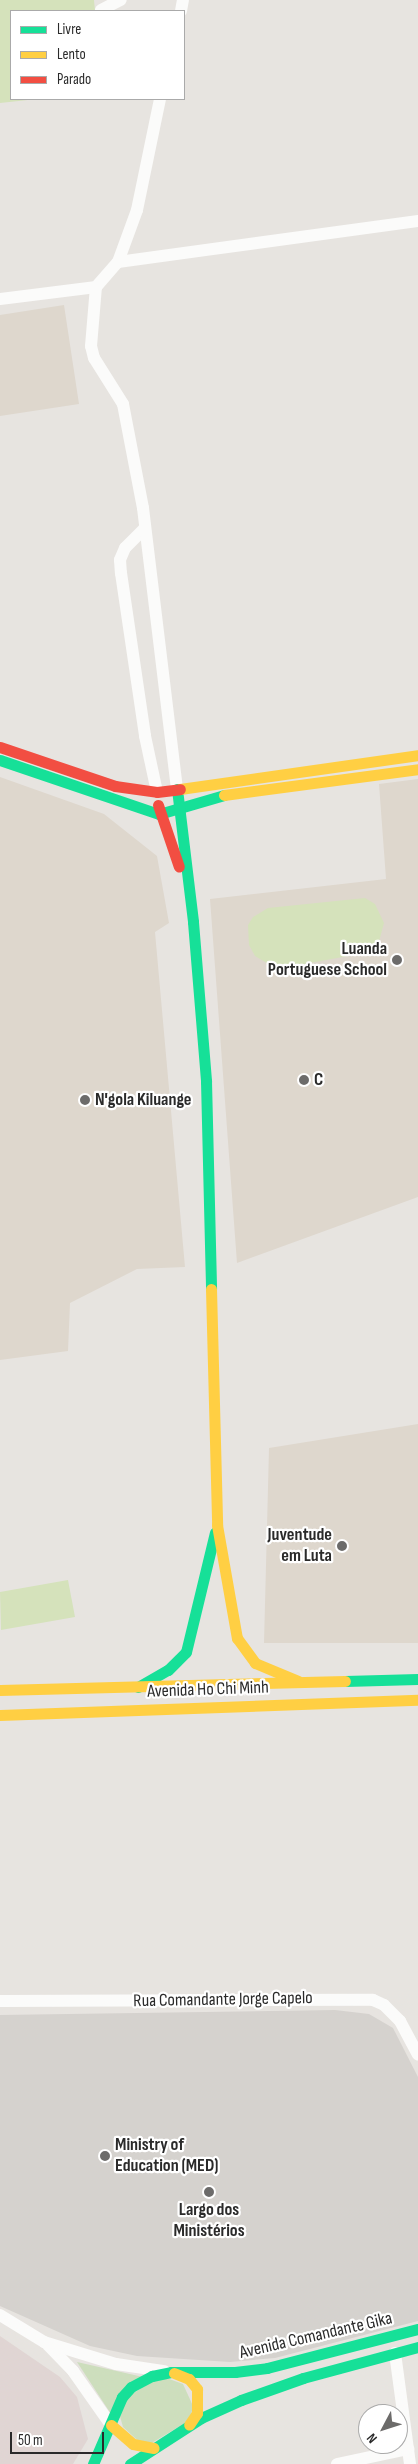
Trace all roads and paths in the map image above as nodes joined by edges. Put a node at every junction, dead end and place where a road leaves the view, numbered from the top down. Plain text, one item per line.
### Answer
1 (121, 0) edge
2 (101, 10) dead end
3 (160, 100) edge
4 (418, 221) edge
5 (118, 262) junction
6 (96, 287) junction
7 (0, 299) edge
8 (145, 528) junction
9 (0, 747) edge
10 (418, 754) edge
11 (0, 760) edge
12 (418, 768) edge
13 (177, 790) junction
14 (157, 792) junction
15 (120, 802) junction
16 (180, 810) junction
17 (159, 814) junction
18 (175, 856) junction
19 (193, 922) junction
20 (217, 1524) junction
21 (418, 1679) edge
22 (304, 1683) junction
23 (138, 1687) junction
24 (0, 1690) edge
25 (418, 1700) edge
26 (0, 1715) edge
27 (0, 2001) edge
28 (418, 2055) edge
29 (0, 2315) edge
30 (418, 2330) edge
31 (44, 2342) junction
32 (418, 2347) edge
33 (395, 2353) junction
34 (172, 2372) junction
35 (402, 2404) edge
36 (111, 2425) junction
37 (189, 2425) junction
38 (154, 2448) junction
39 (408, 2449) edge
40 (384, 2454) edge
41 (93, 2464) edge
42 (130, 2464) edge
43 (337, 2464) edge
44 (410, 2464) edge

1 - 2 street
3 - 5 street
4 - 5 street
5 - 6 street
6 - 7 street
6 - 8 street
8 - 13 street
8 - 14 street
9 - 14 street
10 - 13 street
11 - 15 street
12 - 16 street
13 - 14 street
13 - 16 street
14 - 17 street
15 - 17 street
15 - 18 street
16 - 17 street
16 - 19 street
17 - 18 street
18 - 19 street
19 - 20 street
20 - 22 street
20 - 23 street
21 - 22 street, Avenida Ho Chi Minh
22 - 23 street, Avenida Ho Chi Minh
23 - 24 street, Avenida Ho Chi Minh
25 - 26 street, Avenida Ho Chi Minh
27 - 28 street, Rua Comandante Jorge Capelo
29 - 31 street
30 - 34 street, Avenida Comandante Gika
31 - 34 street
31 - 36 street
32 - 33 street, Avenida Comandante Gika
33 - 35 street
33 - 37 street, Avenida Comandante Gika
34 - 36 street, Avenida Comandante Gika
34 - 37 street
36 - 38 street
36 - 41 street, Avenida Comandante Gika
37 - 38 street, Avenida Comandante Gika
38 - 42 street, Avenida Comandante Gika
39 - 44 street
40 - 43 street

